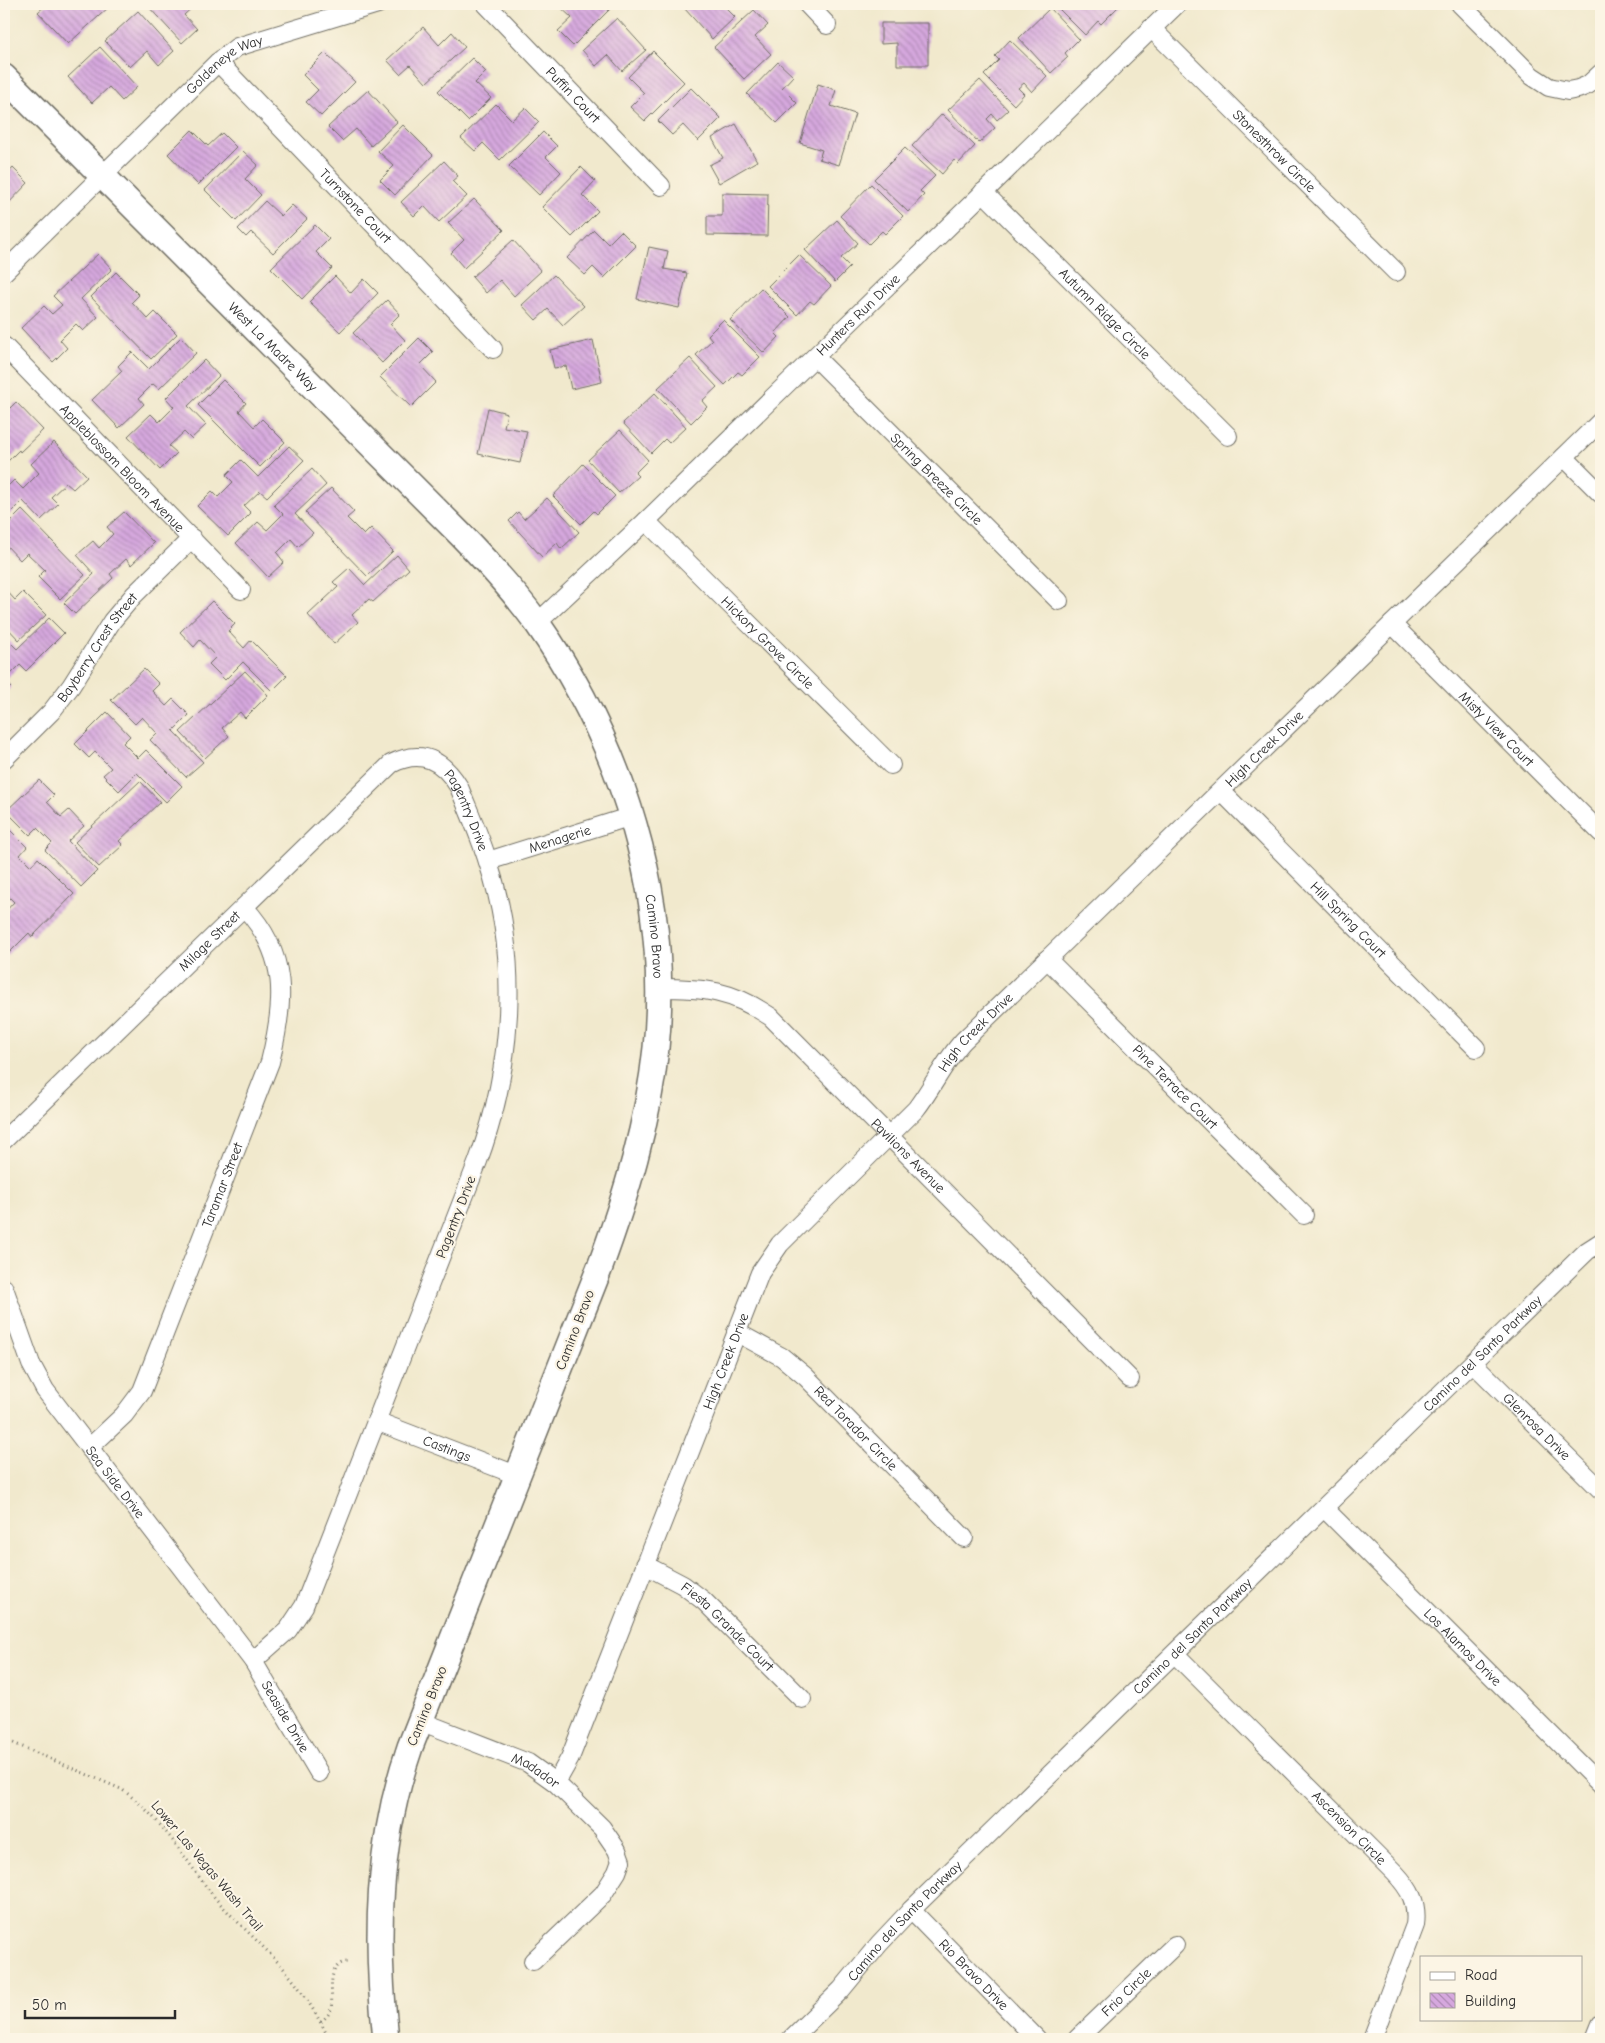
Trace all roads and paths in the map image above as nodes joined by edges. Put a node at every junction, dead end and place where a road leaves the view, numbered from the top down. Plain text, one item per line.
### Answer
1 (378, 4) edge
2 (486, 4) edge
3 (807, 4) edge
4 (1177, 4) edge
5 (1460, 4) edge
6 (827, 24) dead end
7 (1152, 28) junction
8 (218, 62) junction
9 (1601, 73) edge
10 (4, 77) edge
11 (101, 175) junction
12 (661, 186) dead end
13 (982, 192) junction
14 (4, 272) edge
15 (1396, 272) dead end
16 (4, 346) edge
17 (493, 349) dead end
18 (815, 357) junction
19 (1601, 421) edge
20 (1228, 436) dead end
21 (1564, 457) junction
22 (1601, 494) edge
23 (646, 521) junction
24 (192, 538) junction
25 (241, 590) dead end
26 (1060, 601) dead end
27 (537, 623) junction
28 (1392, 624) junction
29 (423, 757) joint
30 (4, 758) edge
31 (891, 765) dead end
32 (1221, 791) junction
33 (632, 816) junction
34 (1601, 833) edge
35 (488, 861) junction
36 (244, 907) junction
37 (1048, 959) junction
38 (658, 988) junction
39 (1476, 1048) dead end
40 (889, 1135) junction
41 (4, 1140) edge
42 (1304, 1215) dead end
43 (1601, 1242) edge
44 (4, 1288) edge
45 (736, 1332) junction
46 (1473, 1363) junction
47 (1130, 1379) dead end
48 (376, 1421) junction
49 (89, 1448) junction
50 (519, 1476) junction
51 (1601, 1490) edge
52 (1325, 1509) junction
53 (964, 1538) dead end
54 (645, 1564) junction
55 (1175, 1654) junction
56 (253, 1660) junction
57 (802, 1699) dead end
58 (420, 1721) junction
59 (4, 1739) edge
60 (320, 1773) dead end
61 (556, 1784) junction
62 (1601, 1785) edge
63 (911, 1910) junction
64 (1175, 1945) dead end
65 (533, 1961) dead end
66 (350, 1962) dead end
67 (321, 2022) junction
68 (1601, 2024) edge
69 (329, 2039) edge
70 (386, 2039) edge
71 (791, 2039) edge
72 (1038, 2039) edge
73 (1077, 2039) edge
74 (1372, 2039) edge
75 (1595, 2039) edge

1 - 8 street, Goldeneye Way
2 - 12 street, Puffin Court
3 - 6 street
4 - 7 street, Hunters Run Drive
5 - 9 street
7 - 13 street, Hunters Run Drive
7 - 15 street, Stonesthrow Circle
8 - 11 street, Goldeneye Way
8 - 17 street, Turnstone Court
10 - 11 street, West La Madre Way
11 - 14 street, Goldeneye Way
11 - 27 street, West La Madre Way
13 - 18 street, Hunters Run Drive
13 - 20 street, Autumn Ridge Circle
16 - 24 street, Appleblossom Bloom Avenue
18 - 23 street, Hunters Run Drive
18 - 26 street, Spring Breeze Circle
19 - 21 street, High Creek Drive
21 - 22 street
21 - 28 street, High Creek Drive
23 - 27 street, Hunters Run Drive
23 - 31 street, Hickory Grove Circle
24 - 25 street, Appleblossom Bloom Avenue
24 - 30 street, Bayberry Crest Street
27 - 33 street, Camino Bravo
28 - 32 street, High Creek Drive
28 - 34 street, Misty View Court
29 - 35 street, Pagentry Drive
29 - 36 street, Milage Street
32 - 37 street, High Creek Drive
32 - 39 street, Hill Spring Court
33 - 35 street, Menagerie
33 - 38 street, Camino Bravo
35 - 48 street, Pagentry Drive
36 - 41 street, Milage Street
36 - 49 street, Taramar Street
37 - 40 street, High Creek Drive
37 - 42 street, Pine Terrace Court
38 - 40 street, Pavilions Avenue
38 - 50 street, Camino Bravo
40 - 45 street, High Creek Drive
40 - 47 street, Pavilions Avenue
43 - 46 street, Camino del Santo Parkway
44 - 49 street, Sea Side Drive
45 - 53 street, Red Torador Circle
45 - 54 street, High Creek Drive
46 - 51 street, Glenrosa Drive
46 - 52 street, Camino del Santo Parkway
48 - 50 street, Castings
48 - 56 street, Pagentry Drive
49 - 56 street, Sea Side Drive
50 - 58 street, Camino Bravo
52 - 55 street, Camino del Santo Parkway
52 - 62 street, Los Alamos Drive
54 - 57 street, Fiesta Grande Court
54 - 61 street, High Creek Drive
55 - 63 street, Camino del Santo Parkway
55 - 74 street, Ascension Circle
56 - 60 street, Seaside Drive
58 - 61 street, Madador
58 - 70 street, Camino Bravo
59 - 67 path, Lower Las Vegas Wash Trail
61 - 65 street, Madador
63 - 71 street, Camino del Santo Parkway
63 - 72 street, Rio Bravo Drive
64 - 73 street, Frio Circle
66 - 67 path
67 - 69 path, Lower Las Vegas Wash Trail
68 - 75 street

